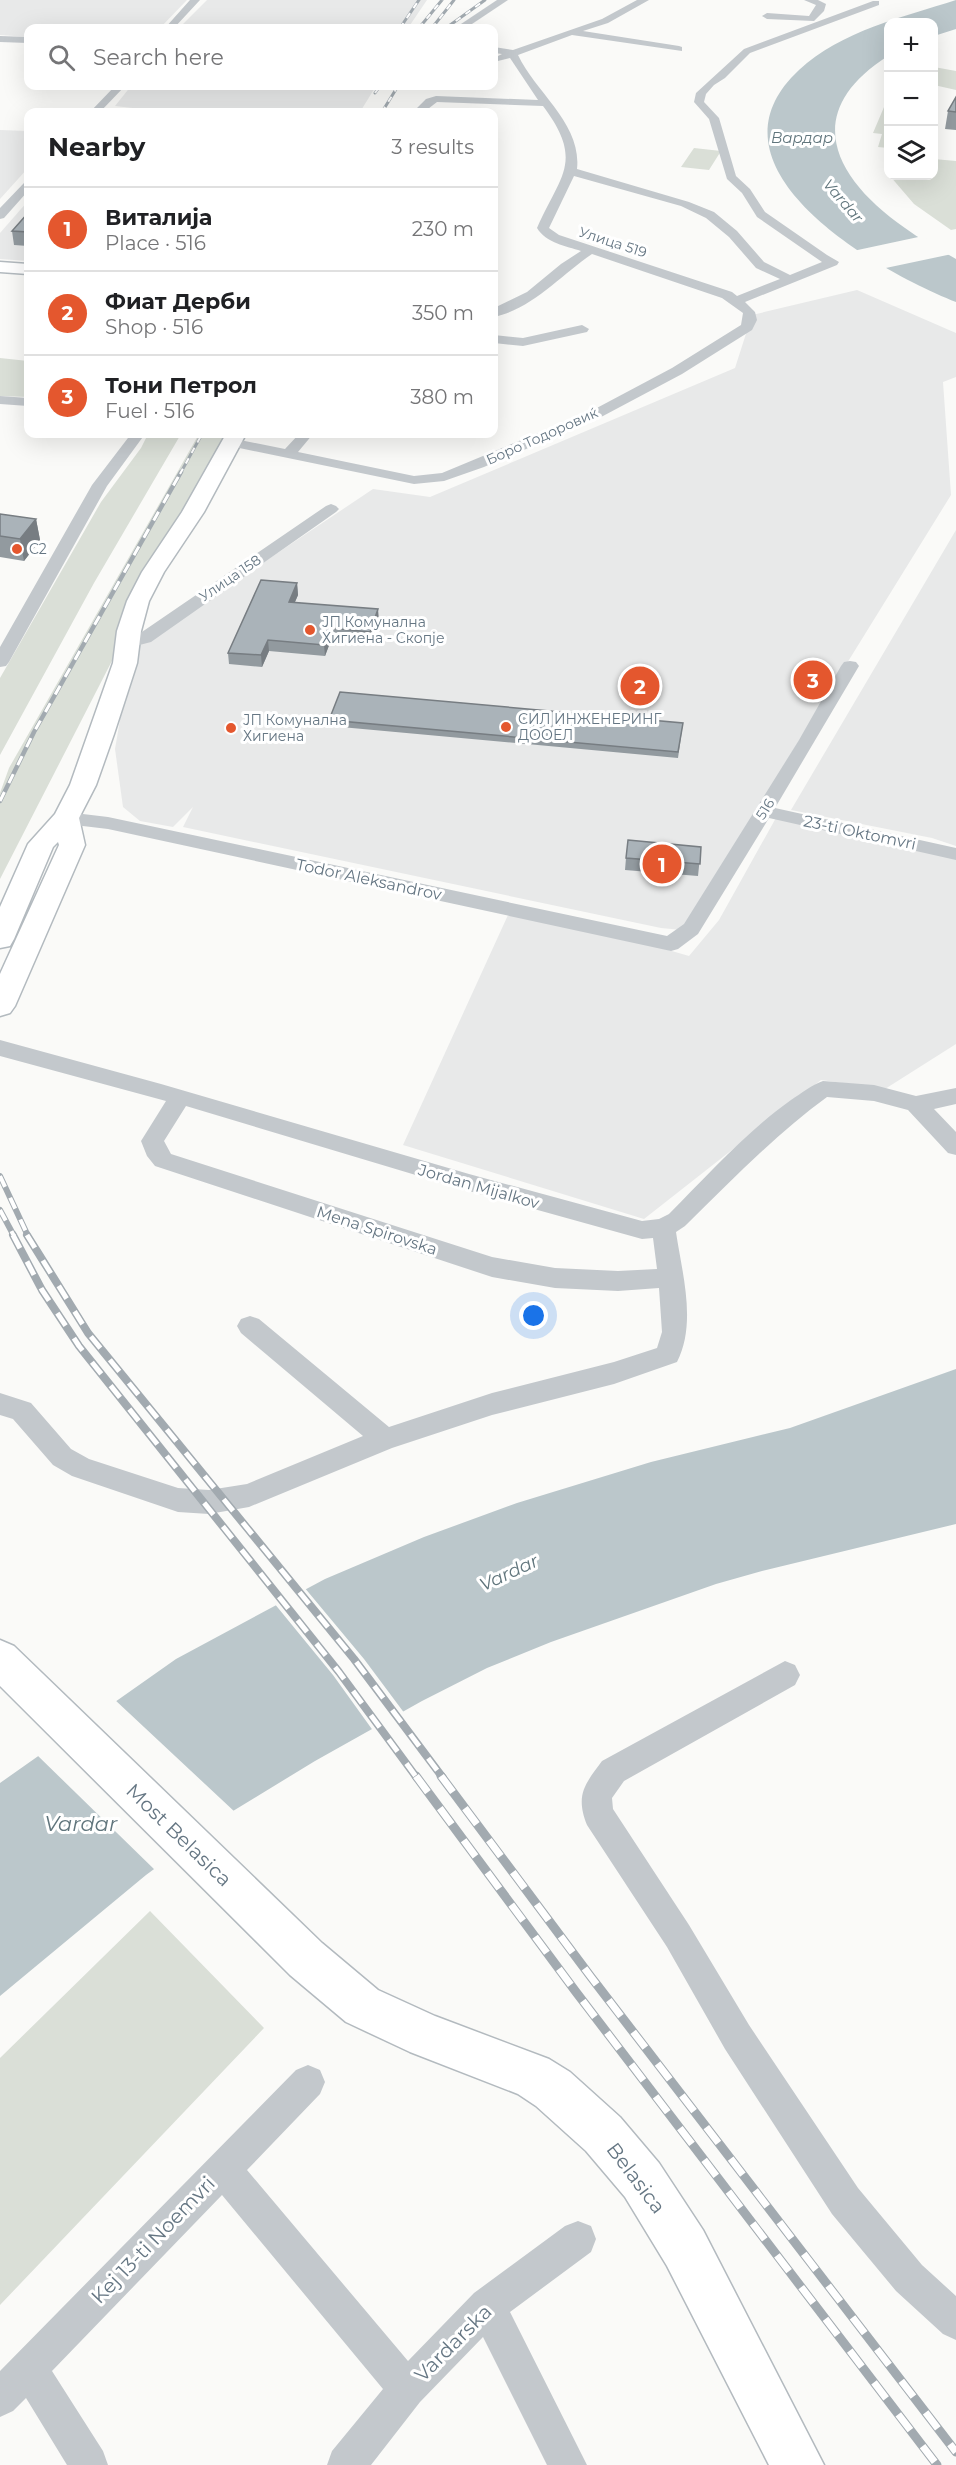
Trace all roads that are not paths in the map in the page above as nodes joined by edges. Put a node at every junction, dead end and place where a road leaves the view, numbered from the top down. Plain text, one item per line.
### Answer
1 (195, 0) edge
2 (503, 0) edge
3 (644, 0) edge
4 (809, 0) edge
5 (882, 2) edge
6 (827, 5) edge
7 (766, 11) dead end
8 (173, 24) edge
9 (466, 24) edge
10 (567, 33) junction
11 (0, 39) edge
12 (24, 40) edge
13 (679, 49) dead end
14 (498, 51) edge
15 (512, 53) junction
16 (498, 61) edge
17 (498, 64) edge
18 (519, 68) junction
19 (116, 90) edge
20 (547, 104) junction
21 (99, 108) edge
22 (422, 108) edge
23 (571, 171) junction
24 (24, 189) edge
25 (23, 208) dead end
26 (4, 211) edge
27 (591, 250) junction
28 (0, 267) edge
29 (24, 269) edge
30 (789, 279) junction
31 (737, 301) junction
32 (498, 310) edge
33 (582, 329) dead end
34 (498, 339) edge
35 (0, 400) edge
36 (24, 402) edge
37 (135, 438) edge
38 (233, 438) edge
39 (302, 438) edge
40 (289, 453) junction
41 (331, 509) dead end
42 (128, 643) junction
43 (0, 662) edge
44 (850, 666) dead end
45 (764, 811) junction
46 (66, 818) junction
47 (956, 854) edge
48 (0, 939) edge
49 (671, 944) joint
50 (0, 1006) edge
51 (0, 1048) edge
52 (956, 1096) edge
53 (180, 1097) junction
54 (916, 1104) junction
55 (956, 1147) edge
56 (663, 1228) junction
57 (671, 1278) junction
58 (250, 1326) dead end
59 (0, 1404) edge
60 (385, 1439) junction
61 (0, 1659) edge
62 (784, 1675) dead end
63 (362, 2006) joint
64 (308, 2082) dead end
65 (223, 2169) junction
66 (578, 2239) dead end
67 (487, 2306) junction
68 (956, 2321) edge
69 (29, 2368) junction
70 (407, 2389) junction
71 (0, 2398) edge
72 (89, 2465) edge
73 (346, 2465) edge
74 (568, 2465) edge
75 (797, 2465) edge

1 - 8 street
2 - 9 street
3 - 10 street
4 - 6 street
5 - 6 street
5 - 30 street
6 - 7 street
10 - 13 street
10 - 15 street
11 - 12 street
14 - 15 street
15 - 16 street
15 - 18 street
17 - 18 street
18 - 20 street
19 - 21 street
20 - 22 street
20 - 23 street
23 - 27 street, Улица 519
23 - 30 street
24 - 26 street
25 - 26 street
27 - 31 street, Улица 519
27 - 32 street
28 - 29 street
30 - 31 street
31 - 40 street, Боро Тодоровиќ
33 - 34 street
35 - 36 street
37 - 43 street
38 - 40 street, Боро Тодоровиќ
38 - 42 street
39 - 40 street
41 - 42 street, Улица 158
42 - 46 street
44 - 45 street, 516
45 - 47 street, 23-ti Oktomvri
45 - 49 street, 516
46 - 48 street
46 - 49 street, Todor Aleksandrov
46 - 50 street
51 - 53 street, Jordan Mijalkov
52 - 54 street
53 - 56 street, Jordan Mijalkov
53 - 57 street, Mena Spirovska
54 - 55 street
54 - 56 street
56 - 57 street
57 - 60 street
58 - 60 street
59 - 60 street
61 - 63 street, Most Belasica
62 - 68 street
63 - 75 street, Belasica
64 - 65 street, Kej 13-ti Noemvri
65 - 69 street, Kej 13-ti Noemvri
65 - 70 street
66 - 67 street, Vardarska
67 - 70 street, Vardarska
67 - 74 street
69 - 71 street, Kej 13-ti Noemvri
69 - 72 street
70 - 73 street, Vardarska

